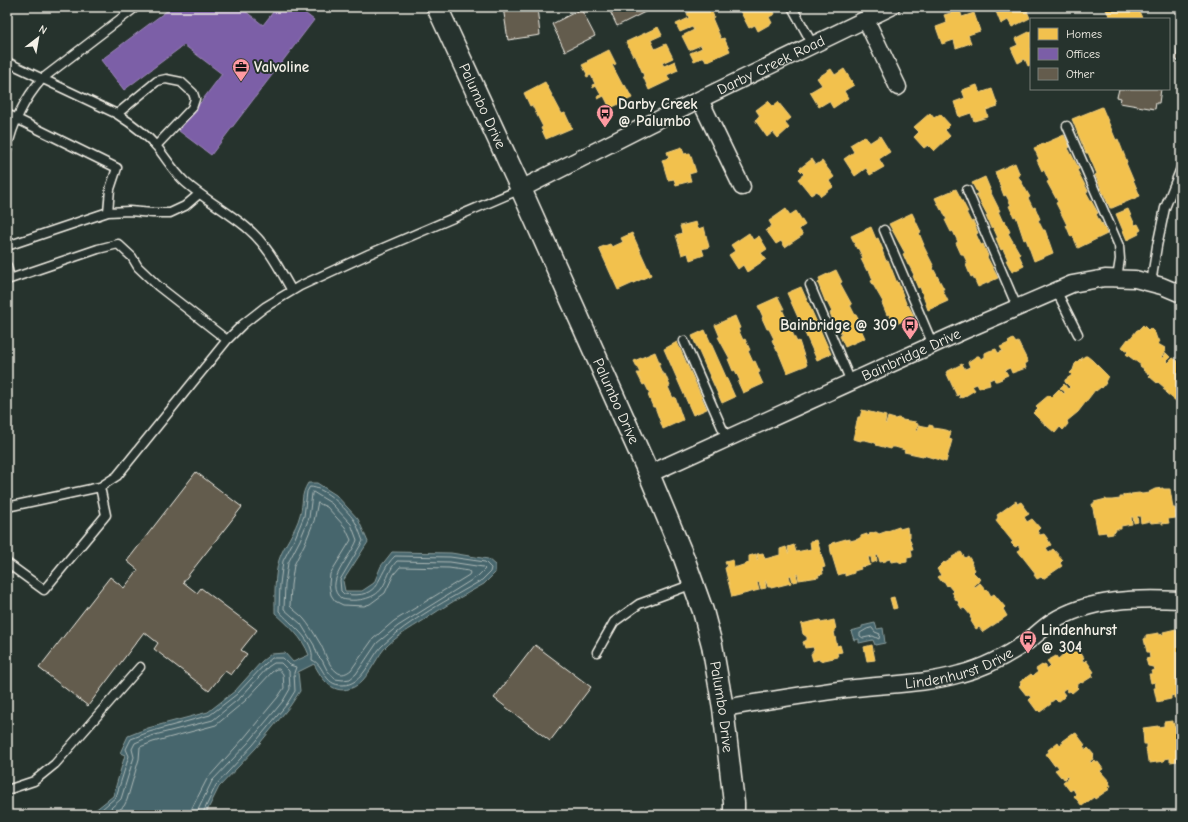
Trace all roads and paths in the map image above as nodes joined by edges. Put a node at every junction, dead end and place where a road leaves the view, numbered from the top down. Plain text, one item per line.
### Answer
1 (136, 7) edge
2 (437, 7) edge
3 (792, 7) edge
4 (891, 7) edge
5 (866, 20) junction
6 (812, 46) junction
7 (7, 62) edge
8 (42, 79) junction
9 (898, 87) dead end
10 (700, 100) junction
11 (7, 114) edge
12 (117, 114) junction
13 (17, 119) junction
14 (1067, 126) dead end
15 (156, 146) junction
16 (7, 150) edge
17 (1181, 168) edge
18 (742, 187) dead end
19 (522, 189) junction
20 (967, 190) dead end
21 (199, 194) junction
22 (108, 212) junction
23 (884, 230) dead end
24 (7, 246) edge
25 (7, 266) edge
26 (1117, 278) junction
27 (8, 279) edge
28 (1151, 283) junction
29 (810, 285) dead end
30 (1056, 290) junction
31 (292, 291) junction
32 (1181, 294) edge
33 (1017, 307) junction
34 (1078, 334) dead end
35 (227, 340) junction
36 (684, 341) dead end
37 (933, 344) junction
38 (851, 382) junction
39 (727, 439) junction
40 (649, 474) junction
41 (100, 487) junction
42 (7, 507) edge
43 (7, 563) edge
44 (693, 584) junction
45 (1181, 600) edge
46 (597, 652) dead end
47 (140, 667) dead end
48 (723, 708) junction
49 (7, 790) edge
50 (734, 815) edge

1 - 8 lane
2 - 19 street, Palumbo Drive
3 - 6 lane
4 - 5 street, Darby Creek Road
5 - 6 street, Darby Creek Road
5 - 9 street
6 - 10 street, Darby Creek Road
7 - 8 lane
8 - 12 lane
8 - 13 lane
10 - 18 street
10 - 19 street, Darby Creek Road
11 - 13 lane
12 - 15 lane
12 - 15 lane
13 - 16 lane
13 - 22 lane
14 - 26 lane
15 - 21 lane
17 - 28 lane
19 - 31 lane
19 - 40 street, Palumbo Drive
20 - 33 lane
21 - 22 lane
21 - 31 lane
22 - 24 lane
23 - 37 lane
25 - 27 lane
26 - 28 street, Bainbridge Drive
26 - 30 street, Bainbridge Drive
27 - 35 lane
28 - 32 street, Bainbridge Drive
29 - 38 lane
30 - 33 street, Bainbridge Drive
30 - 34 lane
31 - 35 lane
33 - 37 street, Bainbridge Drive
35 - 41 lane
36 - 39 lane
37 - 38 street, Bainbridge Drive
38 - 39 street, Bainbridge Drive
39 - 40 street, Bainbridge Drive
40 - 44 street, Palumbo Drive
41 - 42 lane
41 - 43 lane
44 - 46 lane
44 - 48 street, Palumbo Drive
45 - 48 street, Lindenhurst Drive
47 - 49 lane
48 - 50 street, Palumbo Drive

